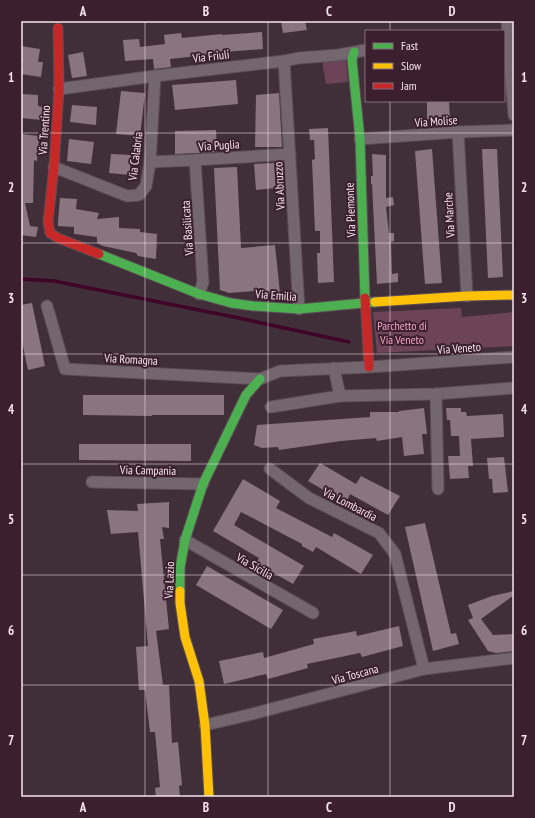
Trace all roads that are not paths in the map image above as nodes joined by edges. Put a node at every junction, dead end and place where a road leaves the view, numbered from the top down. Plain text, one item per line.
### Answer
1 (507, 21) edge
2 (58, 28) dead end
3 (506, 33) edge
4 (365, 50) edge
5 (354, 52) junction
6 (284, 61) junction
7 (155, 76) junction
8 (59, 89) junction
9 (514, 116) edge
10 (514, 130) edge
11 (458, 132) junction
12 (360, 139) junction
13 (290, 154) junction
14 (195, 160) junction
15 (150, 162) junction
16 (54, 167) junction
17 (50, 232) joint
18 (199, 294) junction
19 (514, 295) edge
20 (467, 296) junction
21 (366, 303) junction
22 (47, 306) dead end
23 (299, 309) junction
24 (514, 357) edge
25 (369, 367) junction
26 (334, 368) junction
27 (260, 379) junction
28 (514, 388) edge
29 (436, 394) junction
30 (340, 396) junction
31 (272, 407) dead end
32 (270, 469) dead end
33 (92, 482) dead end
34 (203, 484) junction
35 (438, 489) dead end
36 (185, 540) junction
37 (313, 613) dead end
38 (514, 658) edge
39 (424, 669) junction
40 (205, 725) junction
41 (209, 797) edge

1 - 3 street
2 - 8 street, Via Trentino
3 - 9 street
4 - 5 street, Via Friuli
5 - 6 street, Via Friuli
5 - 12 street, Via Piemonte
6 - 7 street, Via Friuli
6 - 13 street, Via Abruzzo
7 - 8 street, Via Friuli
7 - 15 street, Via Calabria
8 - 16 street, Via Trentino
10 - 11 street, Via Molise
11 - 12 street, Via Molise
11 - 20 street, Via Marche
12 - 21 street, Via Piemonte
13 - 14 street, Via Puglia
13 - 23 street, Via Abruzzo
14 - 15 street, Via Puglia
14 - 18 street, Via Basilicata
15 - 16 street, Via Calabria
16 - 17 street, Via Trentino
17 - 18 street, Via Emilia
18 - 23 street, Via Emilia
19 - 20 street, Via Emilia
20 - 21 street, Via Emilia
21 - 23 street, Via Emilia
21 - 25 street, Via Piemonte
22 - 27 street, Via Romagna
24 - 25 street, Via Veneto
25 - 26 street, Via Veneto
26 - 27 street, Via Veneto
26 - 30 street
27 - 34 street, Via Lazio
28 - 29 street
29 - 30 street
29 - 35 street
30 - 31 street
32 - 39 street, Via Lombardia
33 - 34 street, Via Campania
34 - 36 street, Via Lazio
36 - 37 street, Via Sicilia
36 - 40 street, Via Lazio
38 - 39 street, Via Toscana
39 - 40 street, Via Toscana
40 - 41 street, Via Lazio

